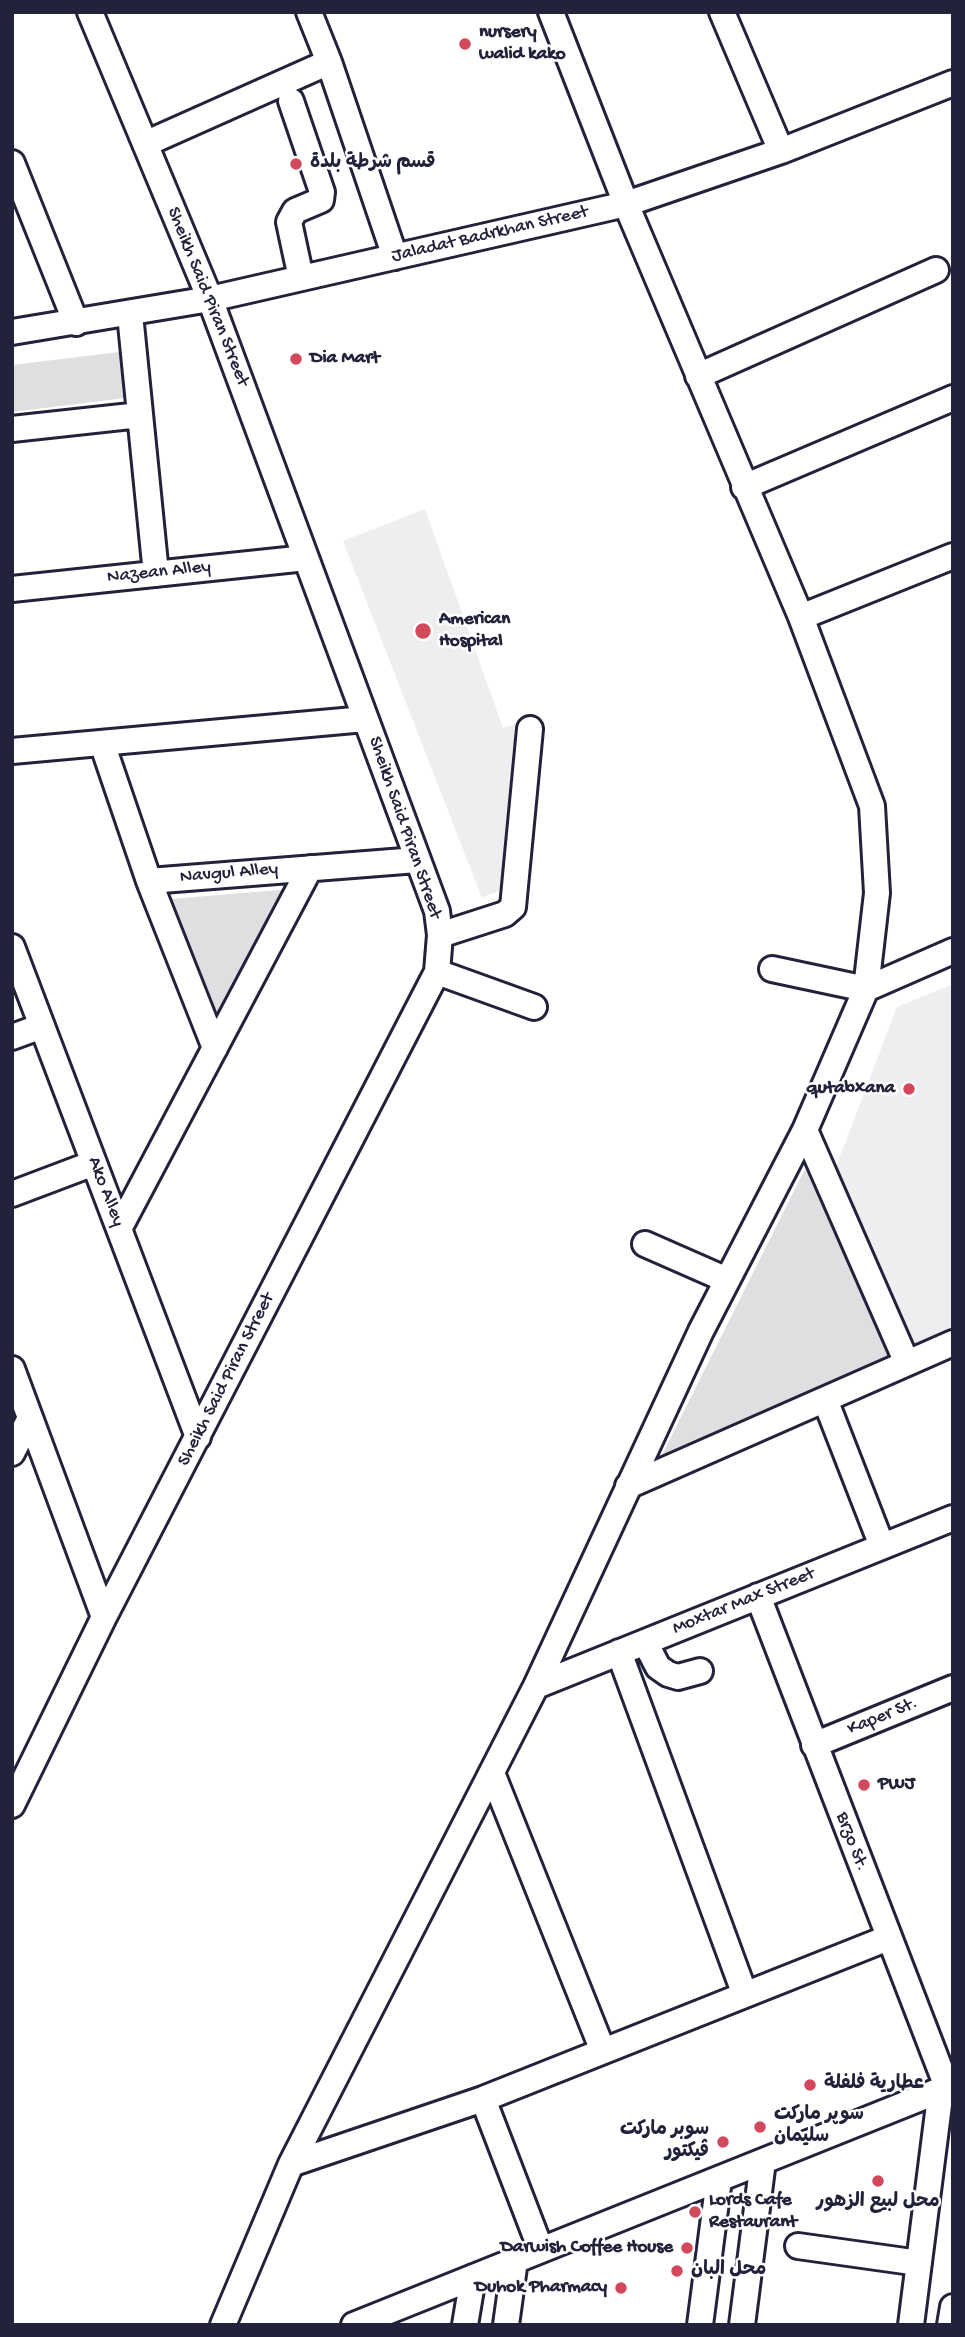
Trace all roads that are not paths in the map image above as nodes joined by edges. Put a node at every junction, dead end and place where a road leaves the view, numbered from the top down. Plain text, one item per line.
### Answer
1 (90, 12) edge
2 (309, 12) edge
3 (551, 12) edge
4 (722, 12) edge
5 (330, 62) junction
6 (953, 83) edge
7 (291, 101) dead end
8 (145, 144) junction
9 (781, 150) junction
10 (12, 163) edge
11 (626, 204) junction
12 (395, 257) junction
13 (936, 270) dead end
14 (301, 278) junction
15 (210, 299) junction
16 (130, 314) junction
17 (76, 323) junction
18 (12, 332) edge
19 (698, 376) junction
20 (953, 398) edge
21 (140, 415) junction
22 (12, 429) edge
23 (744, 487) junction
24 (306, 558) junction
25 (950, 564) edge
26 (156, 574) junction
27 (12, 589) edge
28 (802, 617) junction
29 (365, 719) junction
30 (530, 729) dead end
31 (102, 743) junction
32 (12, 751) edge
33 (417, 860) junction
34 (310, 868) junction
35 (149, 881) junction
36 (440, 935) junction
37 (12, 947) edge
38 (953, 951) edge
39 (772, 969) dead end
40 (436, 972) junction
41 (866, 989) junction
42 (534, 1006) dead end
43 (42, 1026) junction
44 (12, 1037) edge
45 (215, 1048) junction
46 (804, 1130) junction
47 (94, 1163) junction
48 (12, 1194) edge
49 (119, 1229) junction
50 (645, 1244) dead end
51 (727, 1280) junction
52 (953, 1343) edge
53 (907, 1363) junction
54 (12, 1369) edge
55 (825, 1402) junction
56 (30, 1418) junction
57 (198, 1437) junction
58 (12, 1453) edge
59 (628, 1486) junction
60 (953, 1518) edge
61 (881, 1546) junction
62 (758, 1596) junction
63 (104, 1617) junction
64 (645, 1642) junction
65 (619, 1652) junction
66 (700, 1671) dead end
67 (536, 1686) junction
68 (953, 1688) edge
69 (814, 1745) junction
70 (492, 1773) junction
71 (12, 1805) edge
72 (888, 1938) junction
73 (745, 1995) junction
74 (603, 2051) junction
75 (947, 2087) edge
76 (483, 2099) junction
77 (764, 2161) junction
78 (291, 2164) junction
79 (719, 2179) junction
80 (798, 2246) dead end
81 (541, 2250) junction
82 (709, 2258) junction
83 (515, 2260) junction
84 (750, 2263) junction
85 (919, 2263) junction
86 (473, 2277) junction
87 (953, 2307) edge
88 (223, 2325) edge
89 (354, 2325) edge
90 (465, 2325) edge
91 (506, 2325) edge
92 (700, 2325) edge
93 (742, 2325) edge
94 (911, 2325) edge
95 (950, 2325) edge

1 - 8 street, Sheikh Said Piran Street
2 - 5 street
3 - 11 street
4 - 9 street
5 - 8 street
5 - 12 street
6 - 9 street, Jaladat Badrkhan Street
7 - 14 street
8 - 15 street, Sheikh Said Piran Street
9 - 11 street, Jaladat Badrkhan Street
10 - 17 street
11 - 12 street, Jaladat Badrkhan Street
11 - 19 street
12 - 14 street, Jaladat Badrkhan Street
13 - 19 street
14 - 15 street, Jaladat Badrkhan Street
15 - 16 street, Jaladat Badrkhan Street
15 - 24 street, Sheikh Said Piran Street
16 - 17 street, Jaladat Badrkhan Street
16 - 21 street
17 - 18 street, Jaladat Badrkhan Street
19 - 23 street
20 - 23 street
21 - 22 street
21 - 26 street
23 - 28 street
24 - 26 street, Nazean Alley
24 - 29 street, Sheikh Said Piran Street
25 - 28 street
26 - 27 street, Nazean Alley
28 - 41 street
29 - 31 street
29 - 33 street, Sheikh Said Piran Street
30 - 36 street
31 - 32 street
31 - 35 street
33 - 34 street, Navgul Alley
33 - 36 street, Sheikh Said Piran Street
34 - 35 street, Navgul Alley
34 - 45 street
35 - 45 street
36 - 40 street, Sheikh Said Piran Street
37 - 43 street, Ako Alley
38 - 41 street
39 - 41 street
40 - 42 street
40 - 57 street, Sheikh Said Piran Street
41 - 46 street
43 - 44 street
43 - 47 street, Ako Alley
45 - 49 street
46 - 51 street
46 - 53 street
47 - 48 street
47 - 49 street, Ako Alley
49 - 57 street, Ako Alley
50 - 51 street
51 - 59 street
52 - 53 street
53 - 55 street
54 - 56 street
55 - 59 street
55 - 61 street
56 - 58 street
56 - 63 street
57 - 63 street, Sheikh Said Piran Street
59 - 67 street
60 - 61 street, Moxtar Max Street
61 - 62 street, Moxtar Max Street
62 - 64 street, Moxtar Max Street
62 - 69 street, Brzo St.
63 - 71 street, Sheikh Said Piran Street
64 - 65 street, Moxtar Max Street
64 - 66 street
65 - 67 street, Moxtar Max Street
65 - 73 street
67 - 70 street
68 - 69 street, Kaper St.
69 - 72 street, Brzo St.
70 - 74 street
70 - 78 street
72 - 73 street
72 - 75 street, Brzo St.
73 - 74 street
74 - 76 street
75 - 77 street
75 - 85 street
76 - 78 street
76 - 81 street
77 - 79 street
77 - 84 street
78 - 88 street
79 - 81 street
79 - 82 street
80 - 85 street
81 - 83 street
82 - 84 street
82 - 92 street
83 - 86 street
83 - 91 street
84 - 93 street
85 - 94 street
86 - 89 street
86 - 90 street
87 - 95 street

